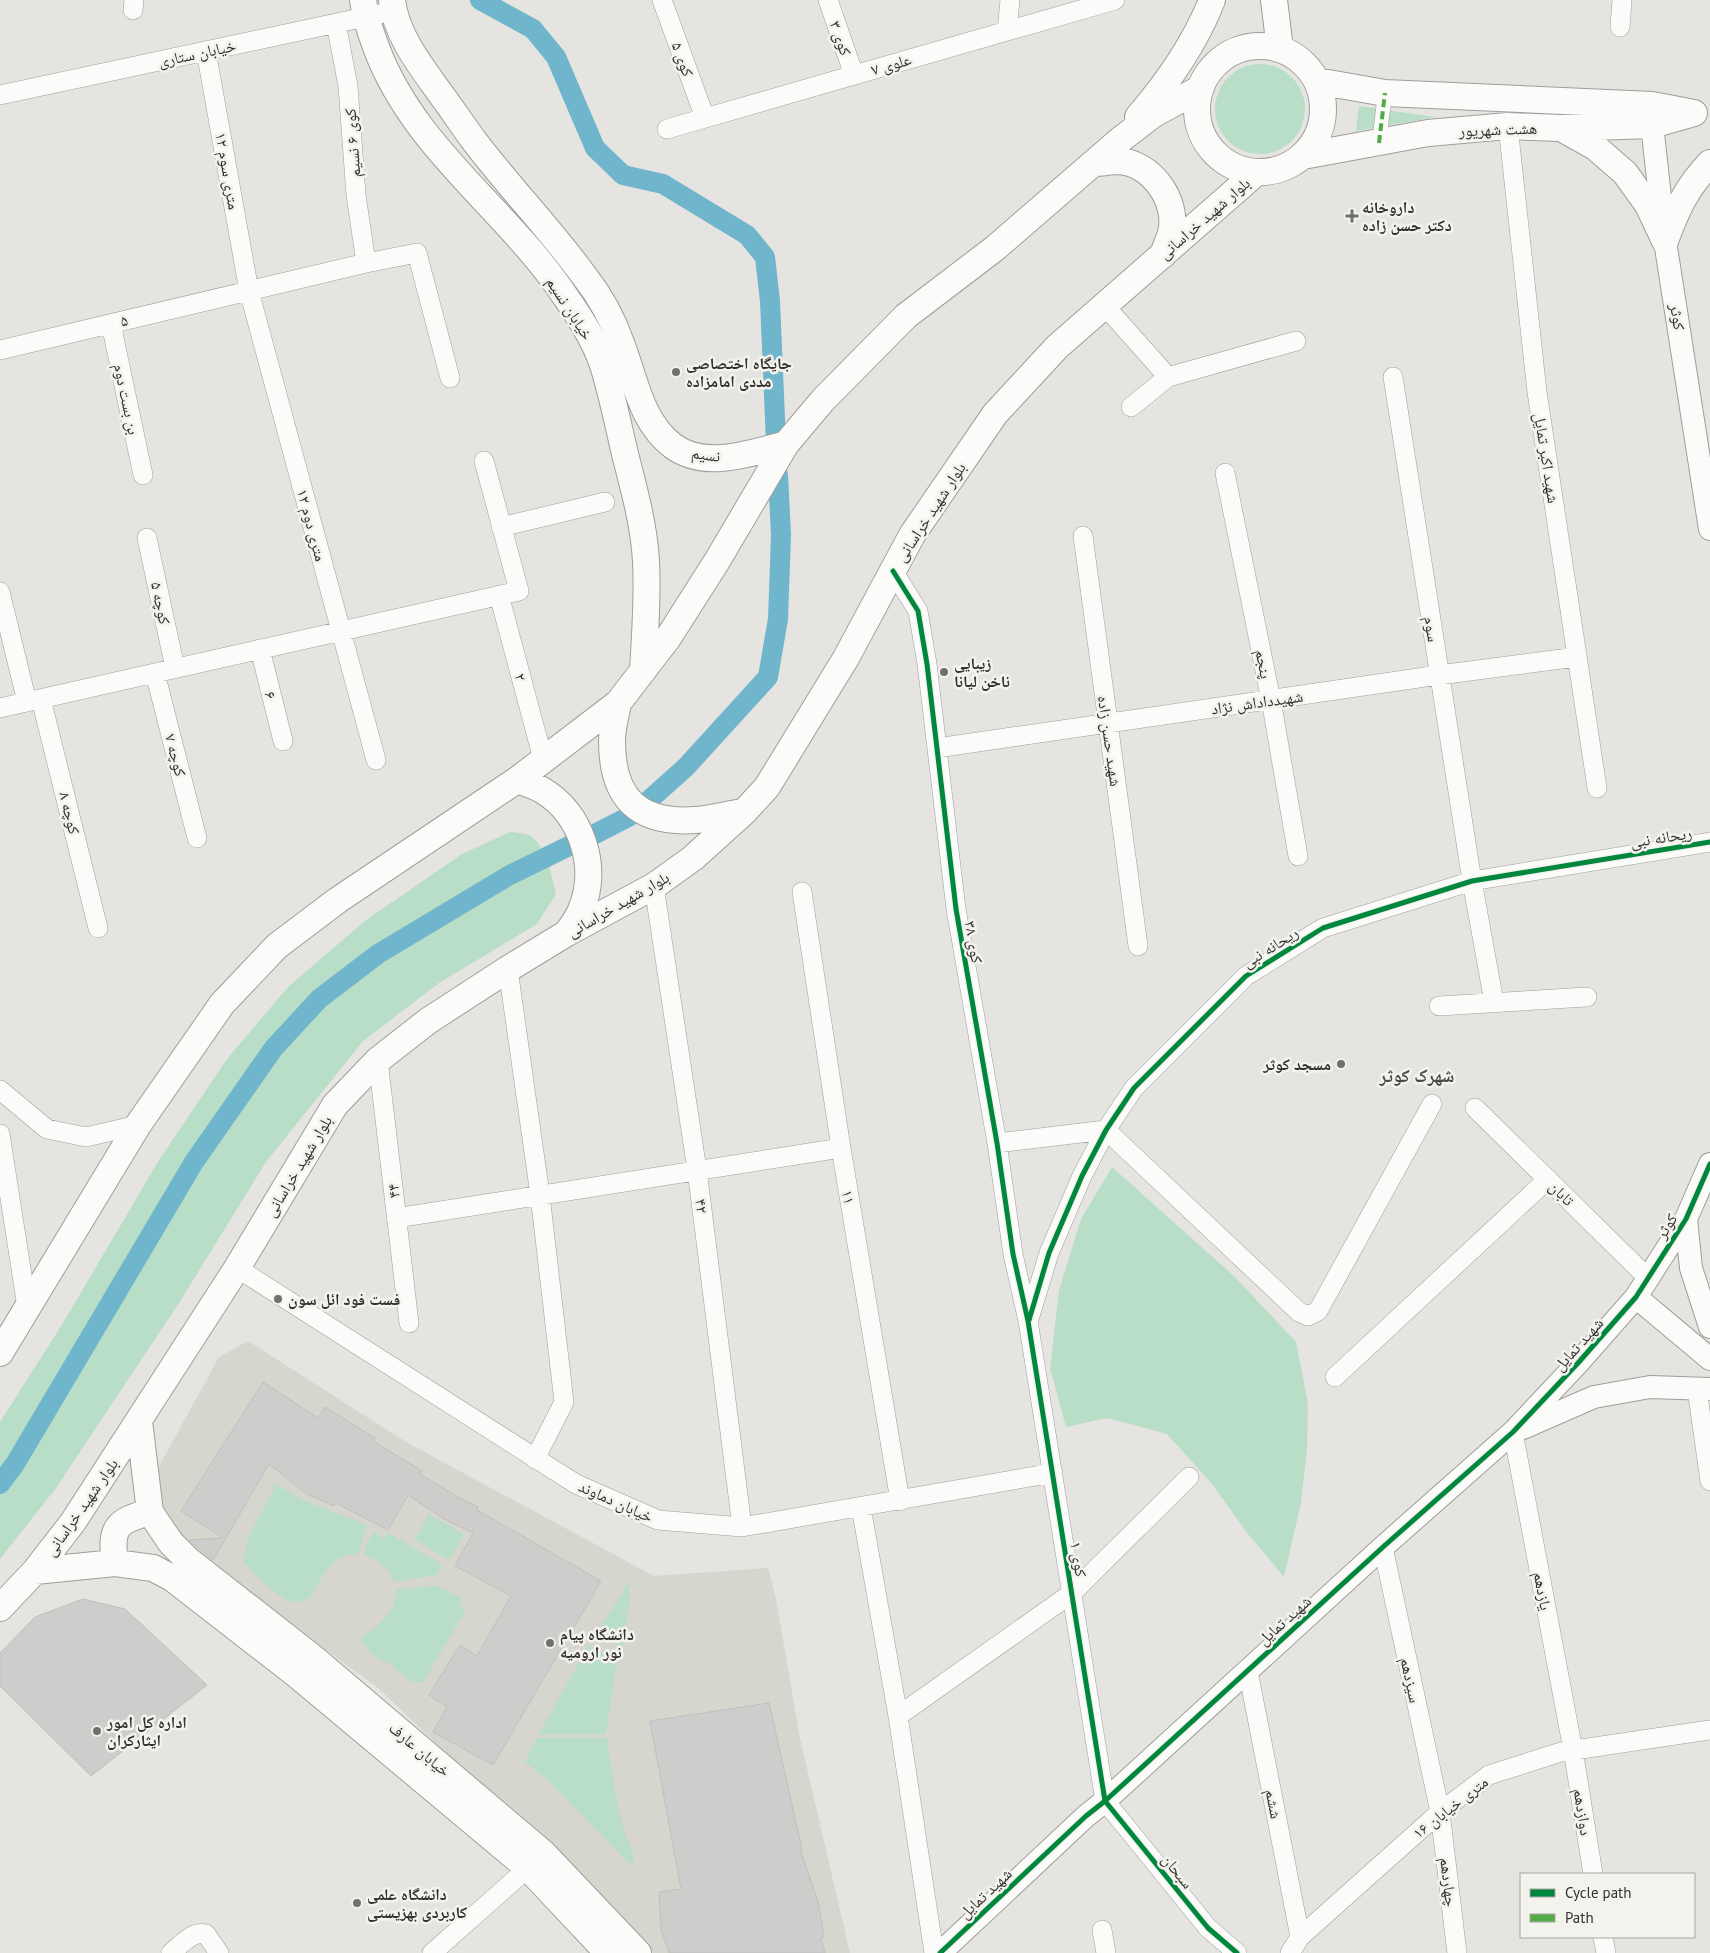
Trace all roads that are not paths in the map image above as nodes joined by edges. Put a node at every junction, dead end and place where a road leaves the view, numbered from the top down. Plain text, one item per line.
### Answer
1 (662, 0) edge
2 (828, 0) edge
3 (1010, 0) edge
4 (1115, 0) edge
5 (1212, 0) edge
6 (1219, 0) edge
7 (1274, 0) edge
8 (1622, 0) edge
9 (393, 5) edge
10 (364, 8) edge
11 (336, 23) junction
12 (1620, 26) dead end
13 (1007, 31) junction
14 (1280, 49) junction
15 (206, 51) junction
16 (854, 75) junction
17 (1205, 81) junction
18 (1317, 81) junction
19 (1385, 93) junction
20 (0, 95) edge
21 (1702, 114) edge
22 (1652, 115) junction
23 (705, 118) junction
24 (1508, 126) junction
25 (1560, 128) junction
26 (667, 129) dead end
27 (1120, 140) junction
28 (1379, 144) junction
29 (1302, 156) junction
30 (1710, 163) edge
31 (1094, 164) junction
32 (1256, 172) junction
33 (1665, 241) junction
34 (1163, 255) junction
35 (366, 263) junction
36 (249, 291) junction
37 (1105, 306) junction
38 (111, 324) junction
39 (1296, 341) dead end
40 (0, 350) edge
41 (1393, 377) dead end
42 (450, 378) dead end
43 (1168, 378) junction
44 (1131, 407) dead end
45 (644, 410) joint
46 (786, 444) junction
47 (484, 460) dead end
48 (1225, 473) dead end
49 (143, 475) dead end
50 (605, 502) dead end
51 (501, 527) junction
52 (1710, 529) edge
53 (1083, 536) dead end
54 (147, 538) dead end
55 (893, 571) junction
56 (0, 592) edge
57 (500, 595) junction
58 (341, 631) junction
59 (260, 650) junction
60 (1577, 657) junction
61 (175, 668) junction
62 (643, 671) junction
63 (155, 673) junction
64 (1439, 675) junction
65 (34, 700) junction
66 (1271, 700) junction
67 (618, 703) junction
68 (0, 708) edge
69 (1107, 724) junction
70 (283, 741) dead end
71 (937, 748) junction
72 (543, 759) junction
73 (376, 760) dead end
74 (517, 780) junction
75 (1597, 788) dead end
76 (744, 812) junction
77 (197, 838) dead end
78 (1710, 842) edge
79 (1298, 856) dead end
80 (1472, 881) junction
81 (654, 886) junction
82 (802, 892) dead end
83 (98, 928) dead end
84 (567, 933) junction
85 (1138, 946) dead end
86 (508, 968) junction
87 (1587, 997) dead end
88 (1494, 1002) junction
89 (1438, 1006) dead end
90 (378, 1060) junction
91 (0, 1090) edge
92 (1432, 1104) dead end
93 (1475, 1108) dead end
94 (138, 1125) junction
95 (1106, 1130) junction
96 (0, 1134) edge
97 (997, 1143) junction
98 (841, 1148) junction
99 (1710, 1164) edge
100 (697, 1170) junction
101 (3, 1174) edge
102 (1548, 1180) junction
103 (540, 1195) junction
104 (396, 1218) junction
105 (1686, 1219) junction
106 (237, 1268) junction
107 (1648, 1278) junction
108 (1636, 1297) junction
109 (27, 1307) junction
110 (1028, 1322) junction
111 (409, 1323) dead end
112 (1710, 1327) edge
113 (0, 1353) edge
114 (1710, 1359) edge
115 (1335, 1377) dead end
116 (1703, 1389) edge
117 (140, 1421) junction
118 (1513, 1432) junction
119 (534, 1459) junction
120 (1053, 1473) junction
121 (1189, 1478) dead end
122 (1710, 1481) edge
123 (900, 1501) junction
124 (860, 1508) junction
125 (150, 1512) junction
126 (742, 1527) junction
127 (1383, 1547) junction
128 (115, 1563) junction
129 (180, 1569) junction
130 (35, 1571) junction
131 (1072, 1593) junction
132 (0, 1608) edge
133 (1248, 1671) junction
134 (898, 1716) junction
135 (1710, 1730) edge
136 (1573, 1750) junction
137 (1105, 1801) junction
138 (1440, 1812) junction
139 (536, 1861) junction
140 (1593, 1873) edge
141 (1102, 1930) dead end
142 (1604, 1938) edge
143 (1295, 1945) edge
144 (171, 1953) edge
145 (219, 1953) edge
146 (432, 1953) edge
147 (608, 1953) edge
148 (638, 1953) edge
149 (934, 1953) edge
150 (940, 1953) edge
151 (1106, 1953) edge
152 (1237, 1953) edge
153 (1458, 1953) edge
154 (1606, 1953) edge

1 - 23 street, کوی ۵
2 - 16 street, کوی ۳
3 - 13 street
4 - 13 street, علوی ۷
5 - 27 main road
6 - 17 main road
7 - 14 main road
8 - 12 street
9 - 10 street, خیابان ستاری
9 - 45 main road, خیابان نسیم
10 - 11 street, خیابان ستاری
10 - 62 main road, خیابان نسیم
11 - 15 street, خیابان ستاری
11 - 35 street, کوی ۶ نسیم
13 - 16 street, علوی ۷
14 - 17 main road
14 - 18 main road
15 - 20 street, خیابان ستاری
15 - 36 street, ۱۲ متری سوم
16 - 23 street, علوی ۷
17 - 27 main road
17 - 32 main road
18 - 19 main road, هشت شهریور
18 - 29 main road
19 - 22 main road, هشت شهریور
19 - 28 street
21 - 22 main road, هشت شهریور
22 - 25 main road, هشت شهریور
22 - 33 street, کوثر
23 - 26 street, علوی ۷
24 - 25 main road, هشت شهریور
24 - 28 main road, هشت شهریور
24 - 60 street, شهید اکبر تمایل
25 - 33 main road
27 - 31 main road
28 - 29 main road, هشت شهریور
29 - 32 main road
30 - 33 main road
31 - 34 main road
31 - 46 main road
32 - 34 main road, بلوار شهید خراسانی
33 - 52 street, کوثر
34 - 37 main road, بلوار شهید خراسانی
35 - 36 street, ۵
35 - 42 street, ۵
36 - 38 street, ۵
36 - 58 street, ۱۲ متری دوم
37 - 43 street
37 - 55 main road, بلوار شهید خراسانی
38 - 40 street, ۵
38 - 49 street, بن بست دوم
39 - 43 street
41 - 64 street, سوم
43 - 44 street
45 - 46 main road, نسیم
46 - 62 main road
47 - 51 street
48 - 66 street, پنجم
50 - 51 street
51 - 57 street
53 - 69 street, شهید حسن زاده
54 - 61 street, کوچه ۵
55 - 71 street, کوی ۳۸
55 - 76 main road, بلوار شهید خراسانی
56 - 65 street, کوچه ۸
57 - 58 street
57 - 72 street, ۲
58 - 59 street
58 - 73 street, ۱۲ متری دوم
59 - 61 street
59 - 70 street, ۶
60 - 64 street, شهیدداداش نژاد
60 - 75 street, شهید اکبر تمایل
61 - 63 street
62 - 67 main road
63 - 65 street
63 - 77 street, کوچه ۷
64 - 66 street, شهیدداداش نژاد
64 - 80 street, سوم
65 - 68 street
65 - 83 street, کوچه ۸
66 - 69 street, شهیدداداش نژاد
66 - 79 street, پنجم
67 - 72 main road
67 - 76 main road
69 - 71 street, شهیدداداش نژاد
69 - 85 street, شهید حسن زاده
71 - 97 street, کوی ۳۸
72 - 74 main road
74 - 84 main road
74 - 94 main road
76 - 81 main road, بلوار شهید خراسانی
78 - 80 street, ریحانه نبی
80 - 88 street, سوم
80 - 95 street, ریحانه نبی
81 - 84 main road, بلوار شهید خراسانی
81 - 100 street, ۴۲
82 - 98 street, ۱۱
84 - 86 main road, بلوار شهید خراسانی
86 - 90 main road, بلوار شهید خراسانی
86 - 103 street
87 - 88 street
88 - 89 street
90 - 104 street, ۴۴
90 - 106 main road, بلوار شهید خراسانی
91 - 94 street
92 - 95 street
93 - 102 street, تابان
94 - 109 main road
95 - 97 street
95 - 110 street, ریحانه نبی
96 - 101 street
97 - 110 street, کوی ۳۸
98 - 100 street
98 - 123 street, ۱۱
99 - 105 street, کوثر
100 - 103 street
100 - 126 street, ۴۲
101 - 109 street
102 - 107 street, تابان
102 - 115 street
103 - 104 street
103 - 119 street
104 - 111 street, ۴۴
105 - 107 street, کوثر
105 - 112 street
106 - 117 main road, بلوار شهید خراسانی
106 - 119 street, خیابان دماوند
107 - 108 street, کوثر
108 - 114 street
108 - 118 street, شهید تمایل
109 - 113 main road
110 - 120 street, کوی ۱
116 - 118 street
116 - 122 street
117 - 125 main road
117 - 130 main road, بلوار شهید خراسانی
118 - 127 street, شهید تمایل
118 - 136 street, یازدهم
119 - 126 street, خیابان دماوند
120 - 123 street, خیابان دماوند
120 - 131 street, کوی ۱
121 - 131 street
123 - 124 street, خیابان دماوند
124 - 126 street, خیابان دماوند
124 - 134 street
125 - 128 main road
125 - 129 main road
127 - 133 street, شهید تمایل
127 - 138 street, سیزدهم
128 - 129 main road
128 - 130 main road
129 - 139 main road, خیابان عارف
130 - 132 main road, بلوار شهید خراسانی
131 - 134 street
131 - 137 street, کوی ۱
133 - 137 street, شهید تمایل
133 - 143 street, ششم
134 - 149 street
135 - 136 street, ۱۶ متری خیابان
136 - 138 street, ۱۶ متری خیابان
136 - 140 street, دوازدهم
137 - 150 street, شهید تمایل
137 - 152 street, سبحان
138 - 143 street, ۱۶ متری خیابان
138 - 153 street, چهاردهم
139 - 146 street
139 - 147 main road, خیابان عارف
139 - 148 main road, خیابان عارف
141 - 151 street
142 - 154 street
144 - 145 street

